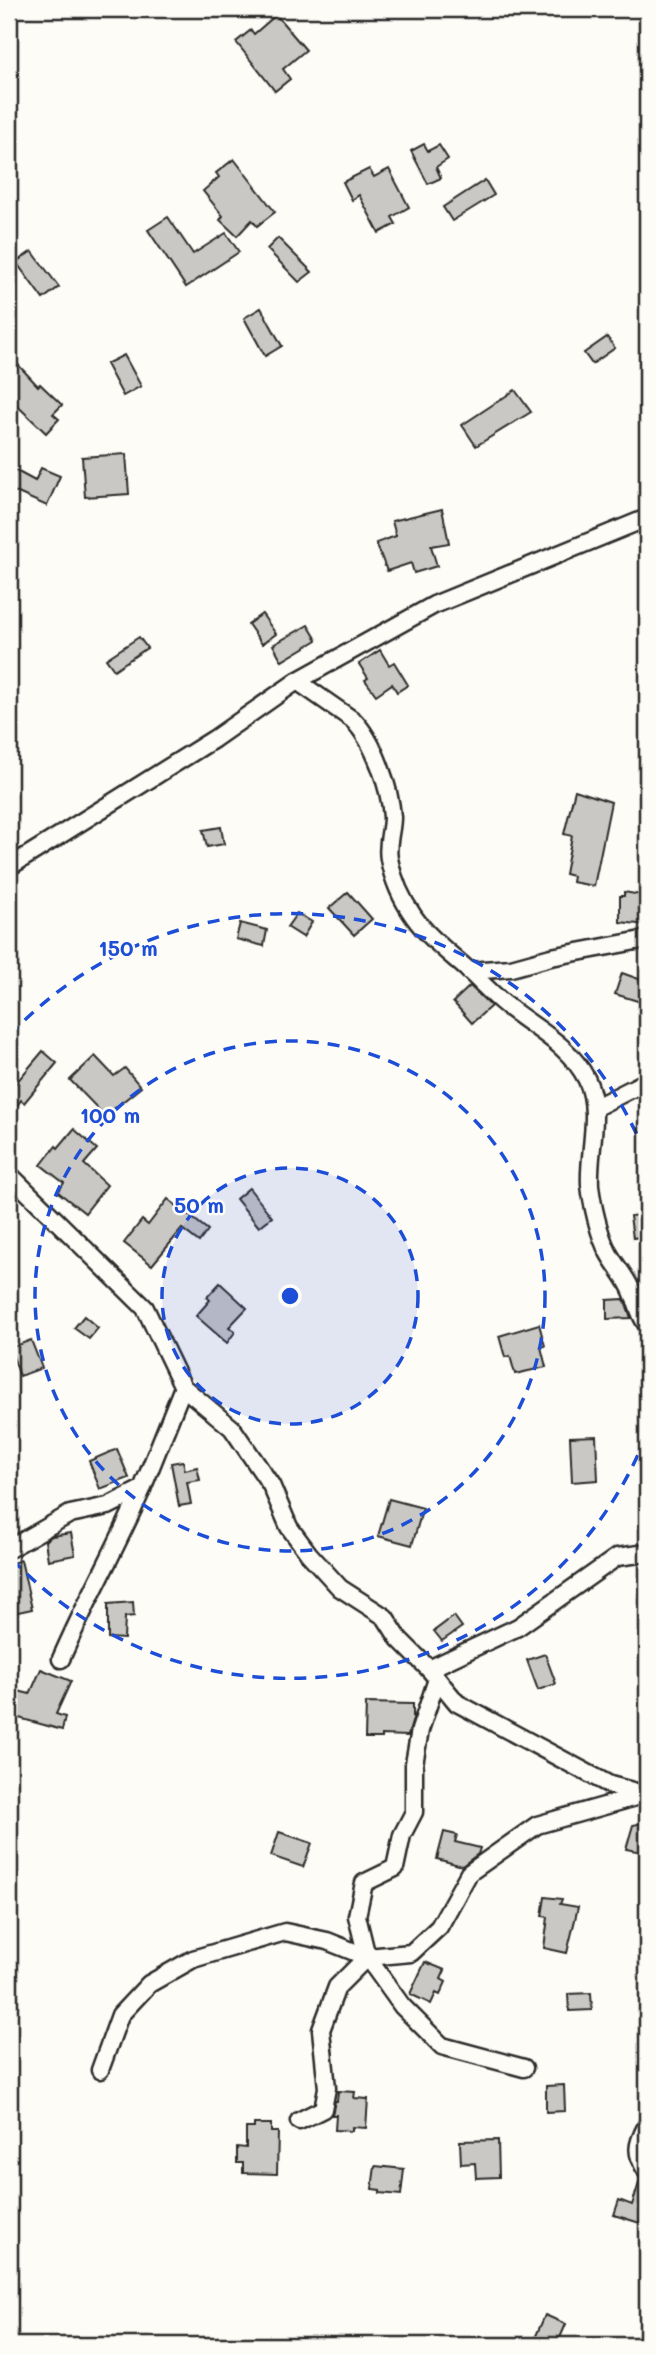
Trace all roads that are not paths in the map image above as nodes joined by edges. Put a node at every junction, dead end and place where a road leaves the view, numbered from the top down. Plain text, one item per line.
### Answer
1 (647, 518) edge
2 (297, 681) junction
3 (9, 867) edge
4 (647, 939) edge
5 (469, 971) junction
6 (647, 1081) edge
7 (594, 1108) junction
8 (9, 1174) edge
9 (647, 1325) edge
10 (183, 1387) junction
11 (142, 1489) junction
12 (9, 1549) edge
13 (647, 1553) edge
14 (61, 1659) dead end
15 (433, 1674) junction
16 (646, 1794) edge
17 (368, 1957) junction
18 (524, 2068) dead end
19 (100, 2070) dead end
20 (299, 2122) dead end
21 (647, 2125) edge
22 (647, 2172) edge

1 - 2 street
2 - 3 street
2 - 5 street
4 - 5 street
5 - 7 street
6 - 7 street
7 - 9 street
8 - 10 street
10 - 11 street
10 - 15 street
11 - 12 street
11 - 14 street
13 - 15 street
15 - 16 street
15 - 17 street
16 - 17 street
17 - 18 street
17 - 19 street
17 - 20 street
21 - 22 street

